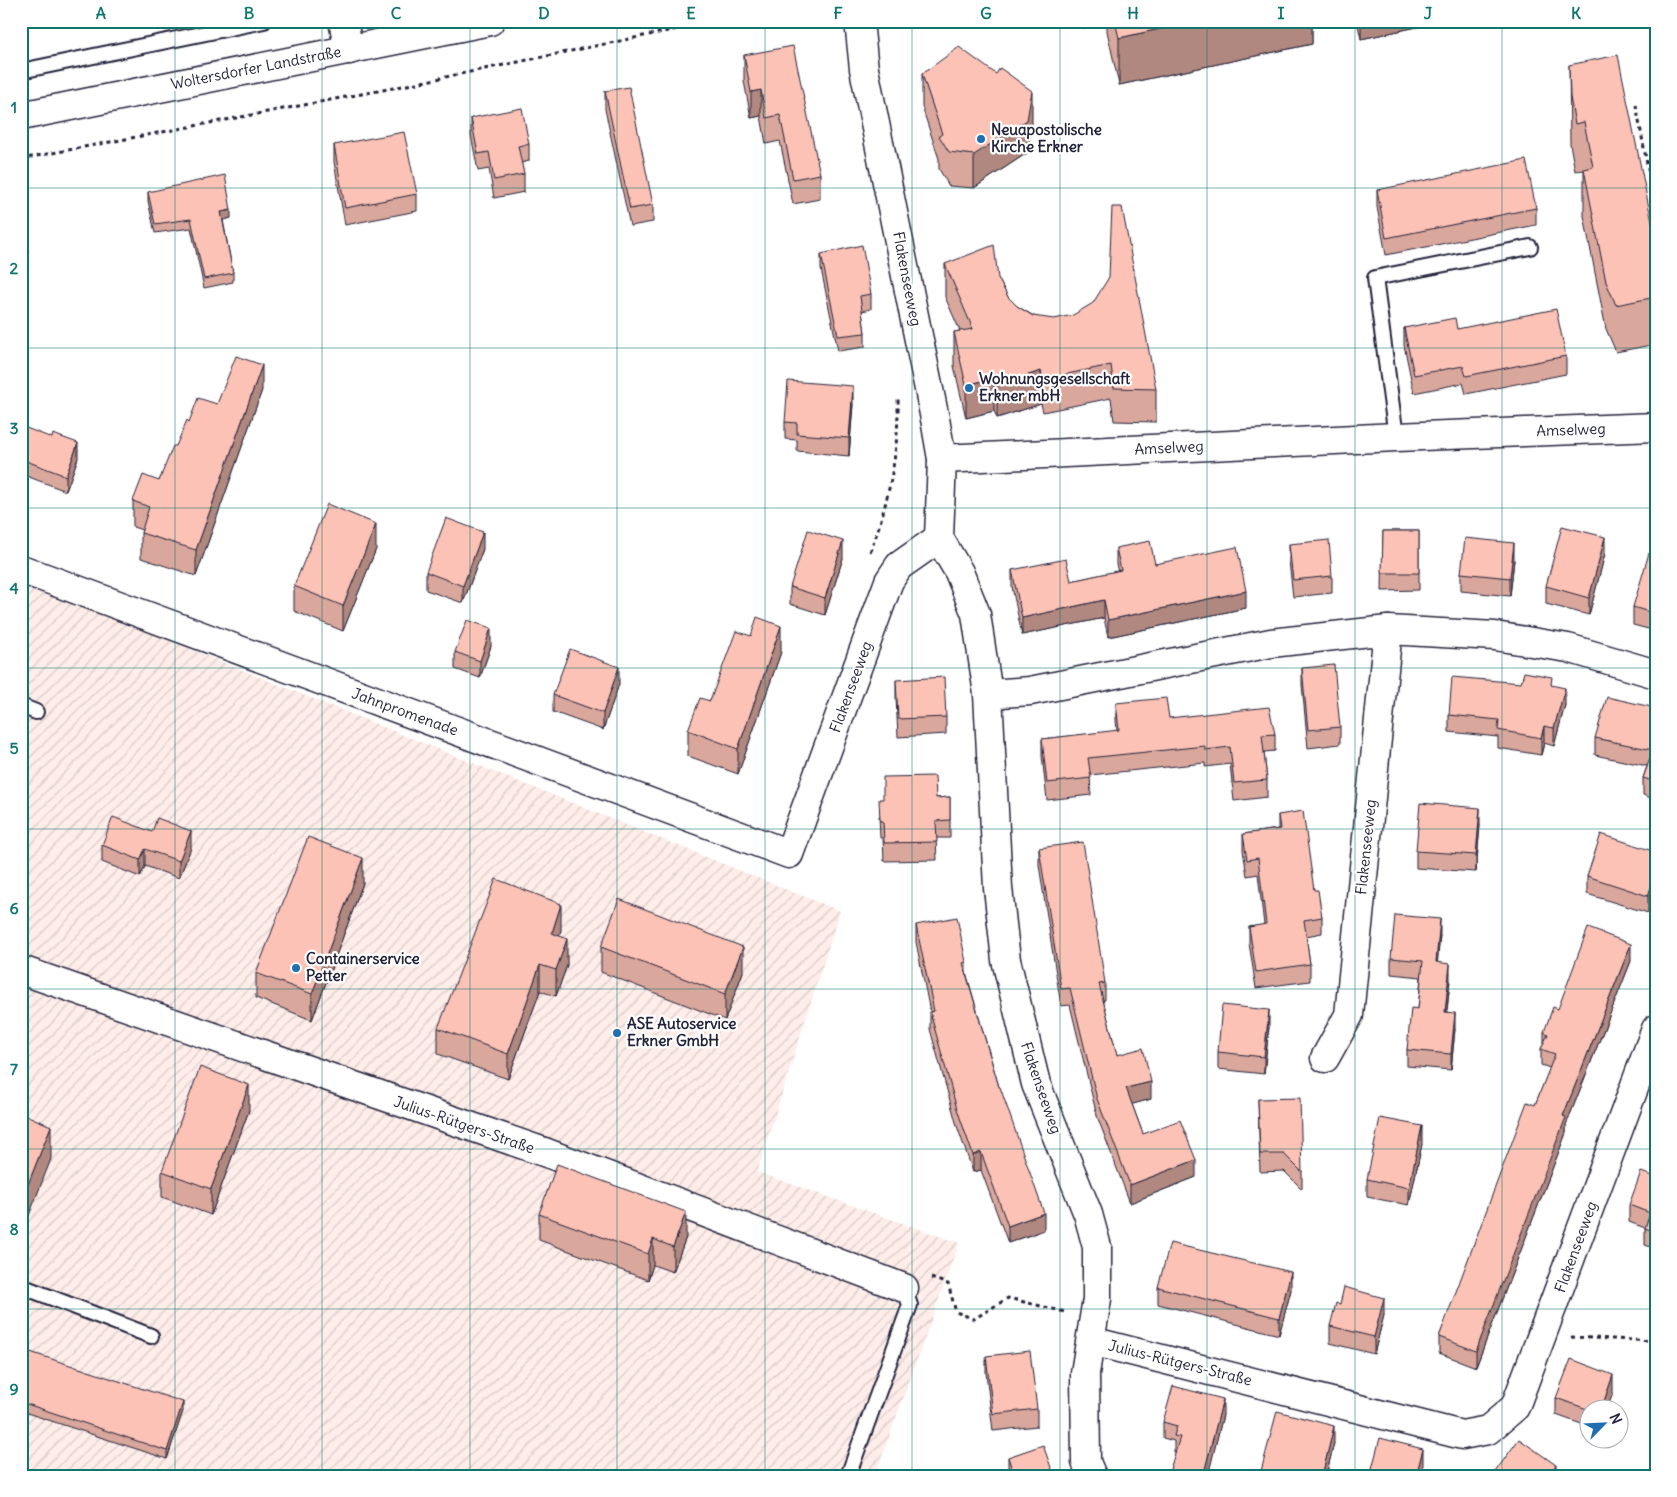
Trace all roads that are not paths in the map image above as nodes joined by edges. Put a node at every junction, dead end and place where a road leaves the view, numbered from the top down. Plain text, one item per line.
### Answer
1 (264, 21) edge
2 (343, 21) edge
3 (490, 21) edge
4 (859, 21) edge
5 (349, 50) junction
6 (21, 71) edge
7 (21, 116) edge
8 (1530, 247) dead end
9 (1656, 427) edge
10 (1396, 437) junction
11 (942, 459) junction
12 (939, 538) junction
13 (21, 569) edge
14 (1388, 630) junction
15 (1656, 674) edge
16 (988, 694) junction
17 (21, 706) edge
18 (36, 712) dead end
19 (790, 854) joint
20 (21, 970) edge
21 (1656, 1029) edge
22 (1325, 1058) dead end
23 (914, 1282) joint
24 (21, 1286) edge
25 (151, 1336) dead end
26 (1091, 1341) junction
27 (1462, 1435) joint
28 (848, 1476) edge
29 (1092, 1476) edge

1 - 6 lane
2 - 5 street
3 - 5 street, Woltersdorfer Landstraße
4 - 11 street, Flakenseeweg
5 - 7 street, Woltersdorfer Landstraße
8 - 10 lane
9 - 10 street, Amselweg
10 - 11 street, Amselweg
11 - 12 street, Flakenseeweg
12 - 16 street, Flakenseeweg
12 - 19 street, Flakenseeweg
13 - 19 street, Jahnpromenade
14 - 15 street
14 - 16 street
14 - 22 street, Flakenseeweg
16 - 26 street, Flakenseeweg
17 - 18 lane
20 - 23 street, Julius-Rütgers-Straße
21 - 27 street, Flakenseeweg
23 - 28 lane
24 - 25 lane
26 - 27 street, Julius-Rütgers-Straße
26 - 29 street, Flakenseeweg

